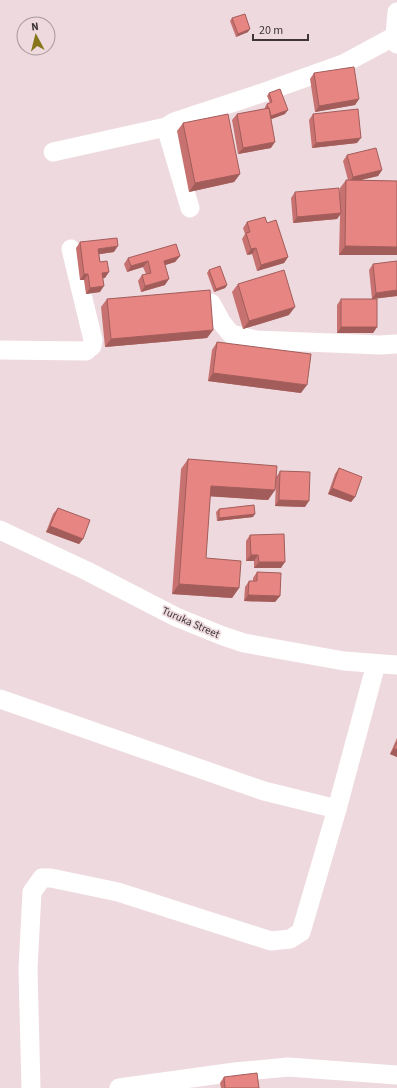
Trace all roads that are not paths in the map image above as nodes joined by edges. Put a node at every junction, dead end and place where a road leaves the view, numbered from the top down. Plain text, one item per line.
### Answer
1 (397, 12) edge
2 (396, 40) edge
3 (166, 127) junction
4 (53, 152) dead end
5 (190, 208) dead end
6 (71, 249) dead end
7 (211, 303) edge
8 (397, 344) edge
9 (0, 350) edge
10 (0, 530) edge
11 (376, 664) junction
12 (397, 666) edge
13 (0, 699) edge
14 (337, 809) junction
15 (397, 1075) edge
16 (31, 1088) edge
17 (119, 1088) edge

1 - 2 street
2 - 3 street
3 - 4 street
3 - 5 street
6 - 9 street
7 - 8 street
10 - 11 street, Turuka Street
11 - 12 street, Turuka Street
11 - 14 street
13 - 14 street
14 - 16 street
15 - 17 street

